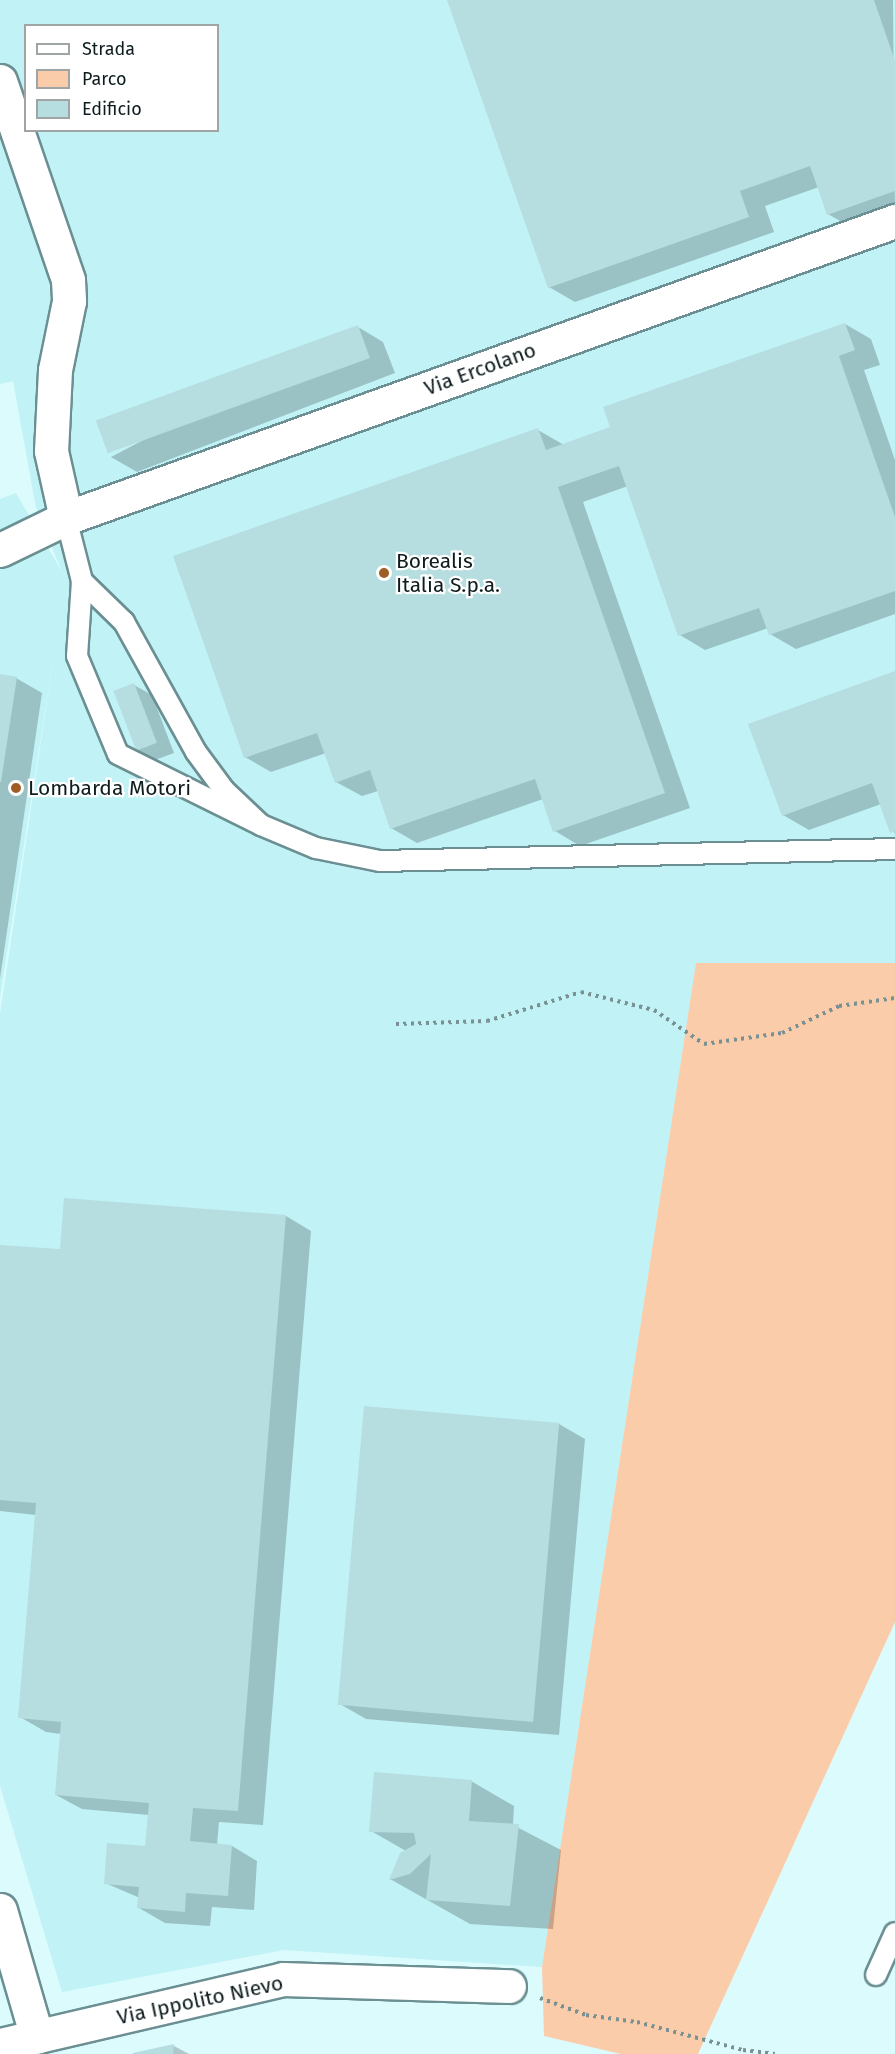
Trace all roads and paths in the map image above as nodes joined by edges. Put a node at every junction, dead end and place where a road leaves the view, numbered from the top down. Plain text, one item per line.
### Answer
1 (0, 81) edge
2 (895, 221) edge
3 (66, 518) junction
4 (0, 550) edge
5 (82, 581) junction
6 (261, 825) junction
7 (895, 849) edge
8 (895, 998) edge
9 (396, 1024) dead end
10 (0, 1910) edge
11 (895, 1933) edge
12 (876, 1975) dead end
13 (509, 1986) joint
14 (38, 2037) junction
15 (0, 2045) edge
16 (775, 2054) edge

1 - 3 street
2 - 3 street, Via Ercolano
3 - 4 street, Via Ercolano
3 - 5 lane
5 - 6 lane
5 - 6 lane
6 - 7 lane
8 - 9 path
10 - 14 street
11 - 12 lane
13 - 14 street, Via Ippolito Nievo
13 - 16 path
14 - 15 street, Via Ippolito Nievo

